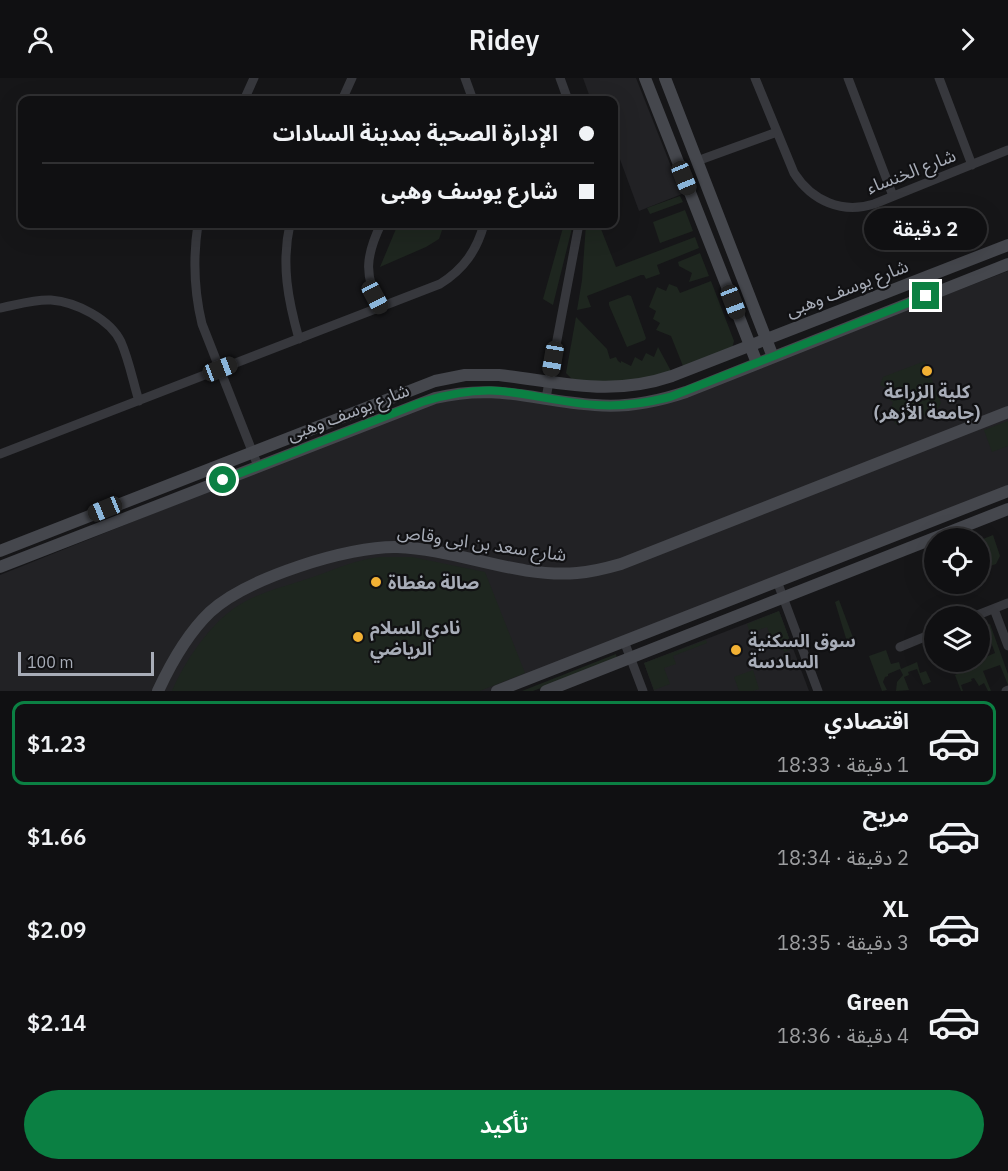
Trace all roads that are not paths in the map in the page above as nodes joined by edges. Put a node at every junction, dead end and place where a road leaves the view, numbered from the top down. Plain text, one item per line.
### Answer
1 (254, 78) edge
2 (352, 78) edge
3 (465, 78) edge
4 (560, 78) edge
5 (645, 78) edge
6 (665, 78) edge
7 (754, 78) edge
8 (848, 78) edge
9 (939, 78) edge
10 (246, 96) edge
11 (344, 96) edge
12 (471, 96) edge
13 (567, 96) edge
14 (777, 132) junction
15 (1008, 150) edge
16 (697, 161) junction
17 (972, 165) junction
18 (894, 196) junction
19 (198, 228) edge
20 (290, 228) edge
21 (379, 228) edge
22 (483, 228) edge
23 (578, 228) edge
24 (1008, 245) edge
25 (1008, 264) edge
26 (0, 308) edge
27 (381, 308) junction
28 (299, 339) junction
29 (766, 339) junction
30 (750, 345) junction
31 (772, 357) junction
32 (757, 363) junction
33 (220, 369) junction
34 (549, 382) junction
35 (546, 398) junction
36 (139, 401) junction
37 (1008, 412) edge
38 (252, 452) junction
39 (0, 454) edge
40 (258, 466) junction
41 (1008, 491) edge
42 (1008, 509) edge
43 (0, 551) edge
44 (0, 567) edge
45 (777, 581) junction
46 (783, 598) junction
47 (1008, 603) edge
48 (994, 609) junction
49 (990, 610) edge
50 (924, 637) edge
51 (624, 641) junction
52 (1008, 646) edge
53 (900, 647) dead end
54 (630, 658) junction
55 (158, 691) edge
56 (497, 691) edge
57 (546, 691) edge
58 (643, 691) edge
59 (818, 691) edge

1 - 10 street
2 - 11 street
3 - 12 street
4 - 13 street
5 - 30 street
6 - 16 street
7 - 14 street, شارع الخنساء
8 - 18 street
9 - 17 street
14 - 16 street
14 - 18 street, شارع الخنساء
15 - 17 street, شارع الخنساء
16 - 29 street
17 - 18 street, شارع الخنساء
19 - 33 street
20 - 28 street
21 - 27 street
22 - 27 street
23 - 34 street
24 - 29 street, شارع يوسف وهبى
25 - 31 street, شارع يوسف وهبى
26 - 36 street
27 - 28 street
28 - 33 street
29 - 30 street, شارع يوسف وهبى
29 - 31 street
30 - 32 street
30 - 34 street, شارع يوسف وهبى
31 - 32 street, شارع يوسف وهبى
32 - 35 street, شارع يوسف وهبى
33 - 36 street
33 - 38 street
34 - 35 street
34 - 38 street, شارع يوسف وهبى
35 - 40 street, شارع يوسف وهبى
36 - 39 street
37 - 55 street, شارع سعد بن ابى وقاص
38 - 40 street
38 - 43 street, شارع يوسف وهبى
40 - 44 street, شارع يوسف وهبى
41 - 45 street
42 - 46 street
45 - 46 street
45 - 51 street
46 - 54 street
46 - 59 street
47 - 48 street
48 - 49 street
48 - 52 street
50 - 53 street
51 - 54 street
51 - 56 street
54 - 57 street
54 - 58 street

